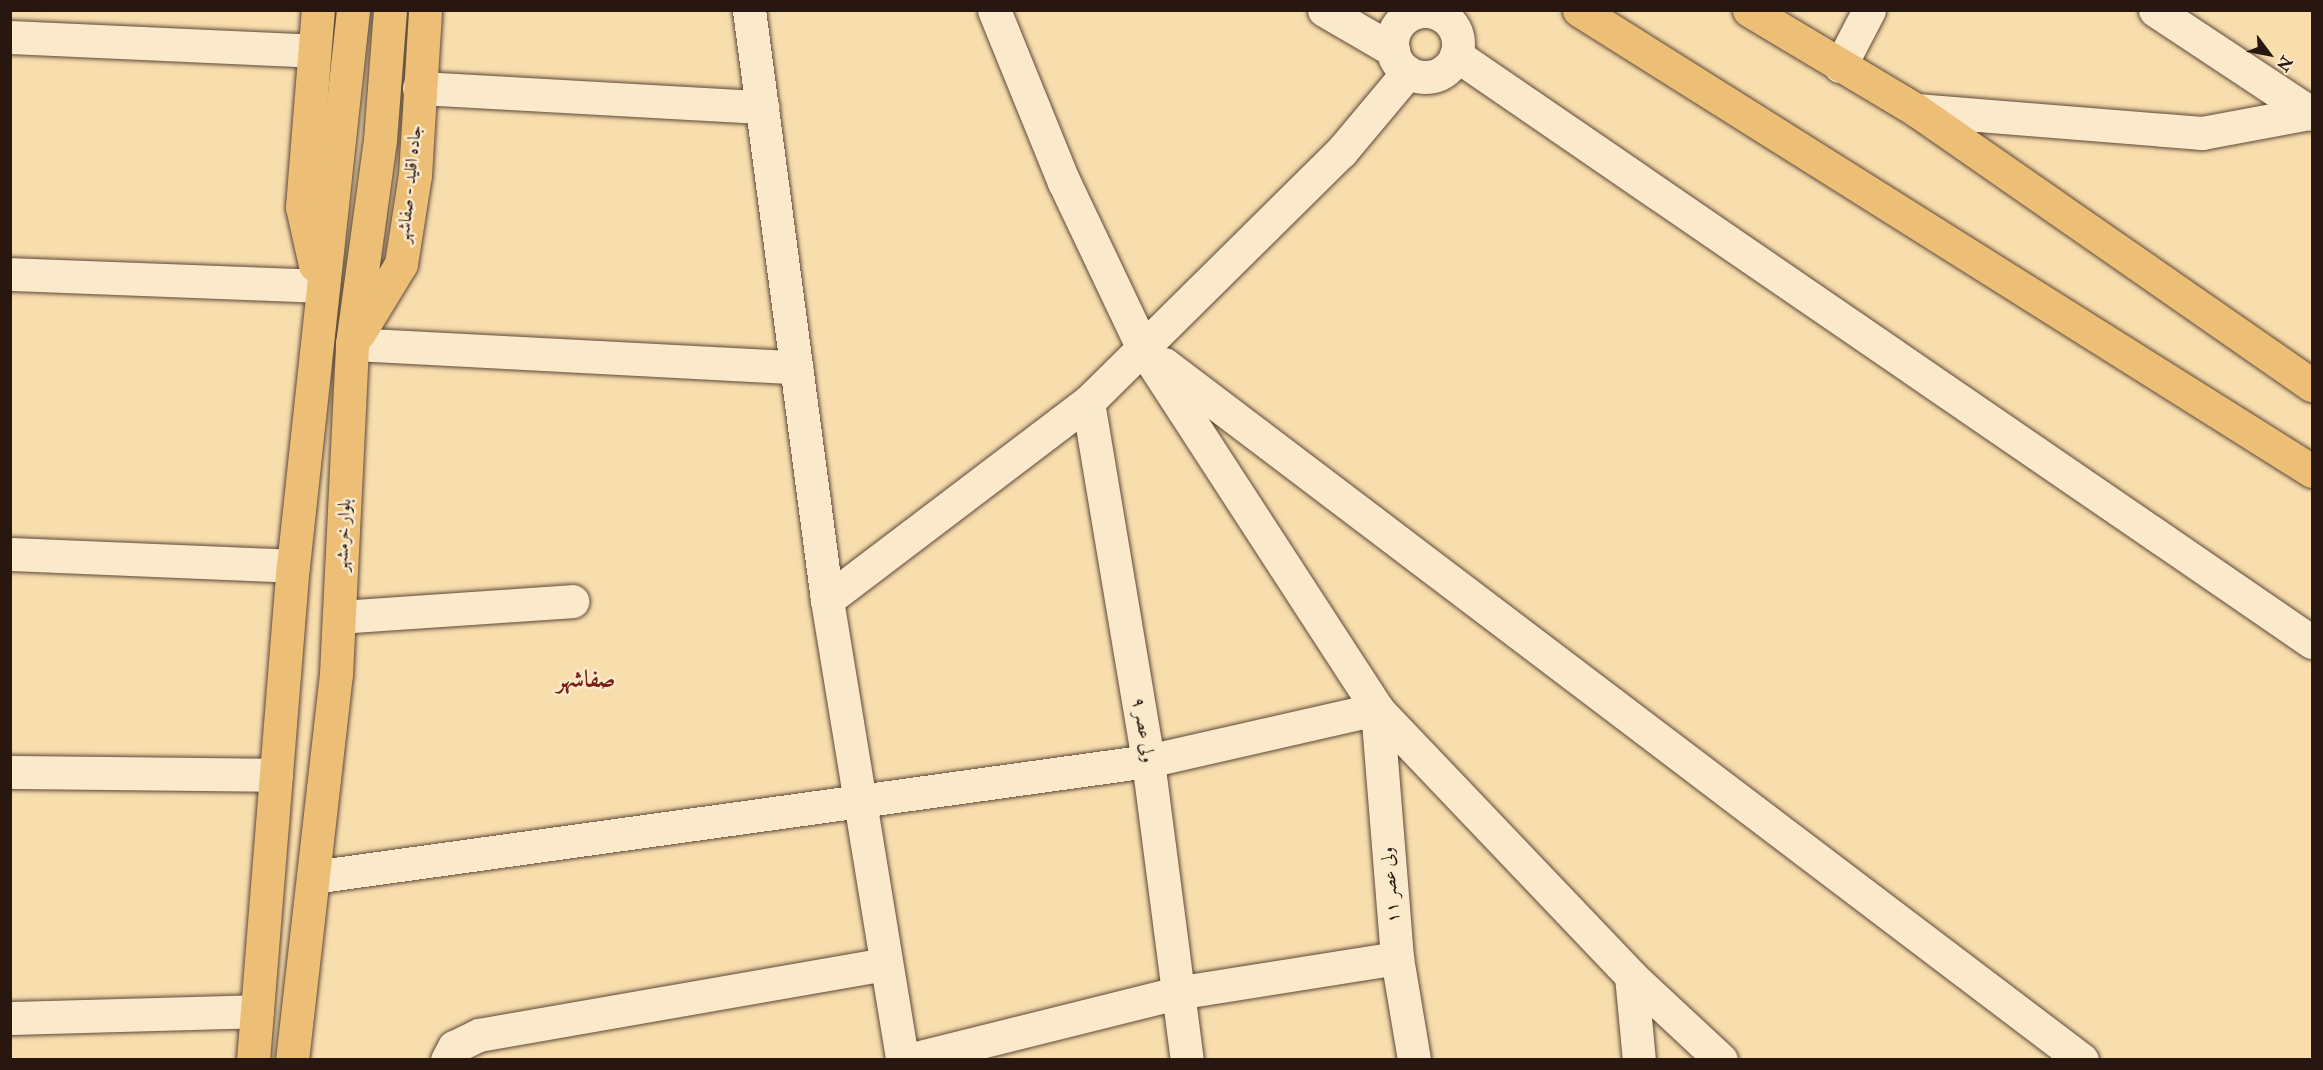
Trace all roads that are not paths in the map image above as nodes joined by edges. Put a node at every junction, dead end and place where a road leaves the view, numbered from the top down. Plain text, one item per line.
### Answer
1 (318, 10) edge
2 (353, 10) edge
3 (390, 10) edge
4 (425, 10) edge
5 (749, 10) edge
6 (994, 10) edge
7 (1324, 10) edge
8 (1580, 10) edge
9 (1749, 10) edge
10 (1869, 10) edge
11 (2155, 10) edge
12 (1404, 13) edge
13 (10, 37) edge
14 (315, 51) junction
15 (1456, 56) junction
16 (1400, 61) junction
17 (1840, 66) junction
18 (419, 88) junction
19 (762, 107) junction
20 (1916, 110) junction
21 (2311, 113) edge
22 (10, 274) edge
23 (320, 286) junction
24 (352, 344) junction
25 (1143, 348) junction
26 (796, 367) junction
27 (2313, 385) edge
28 (1088, 402) junction
29 (2313, 471) edge
30 (10, 555) edge
31 (293, 566) junction
32 (827, 600) junction
33 (572, 601) dead end
34 (339, 617) junction
35 (2313, 642) edge
36 (1377, 709) junction
37 (1148, 761) junction
38 (10, 772) edge
39 (276, 775) junction
40 (857, 802) junction
41 (313, 877) junction
42 (1398, 958) junction
43 (885, 964) junction
44 (1631, 976) junction
45 (1176, 993) junction
46 (257, 1011) junction
47 (10, 1018) edge
48 (253, 1059) edge
49 (292, 1059) edge
50 (447, 1059) edge
51 (902, 1059) edge
52 (908, 1059) edge
53 (1187, 1059) edge
54 (1414, 1059) edge
55 (1639, 1059) edge
56 (1720, 1059) edge
57 (2082, 1059) edge

1 - 14 main road
2 - 23 main road
3 - 24 main road, بلوار خرمشهر
4 - 18 main road, جاده اقلید - صفاشهر
5 - 19 street
6 - 25 street
7 - 16 street
8 - 29 main road
9 - 17 main road
10 - 17 street
11 - 21 street
12 - 15 street
12 - 16 street
13 - 14 street
14 - 23 main road
15 - 16 street
15 - 35 street
16 - 25 street
17 - 20 main road
18 - 19 street
18 - 24 main road, جاده اقلید - صفاشهر
19 - 26 street
20 - 21 street
20 - 27 main road
22 - 23 street
23 - 31 main road
24 - 26 street
24 - 34 main road, بلوار خرمشهر
25 - 28 street
25 - 36 street
25 - 57 street
26 - 32 street
28 - 32 street
28 - 37 street, ولی عصر ۹
30 - 31 street
31 - 39 main road
32 - 40 street
33 - 34 street
34 - 41 main road, بلوار خرمشهر
36 - 37 street
36 - 42 street, ولی عصر ۱۱
36 - 44 street
37 - 40 street
37 - 45 street, ولی عصر ۹
38 - 39 street
39 - 46 main road
40 - 41 street
40 - 43 street
41 - 49 main road, بلوار خرمشهر
42 - 45 street
42 - 54 street, ولی عصر ۱۱
43 - 50 street
43 - 51 street
44 - 55 street
44 - 56 street
45 - 52 street
45 - 53 street, ولی عصر ۹
46 - 47 street
46 - 48 main road

